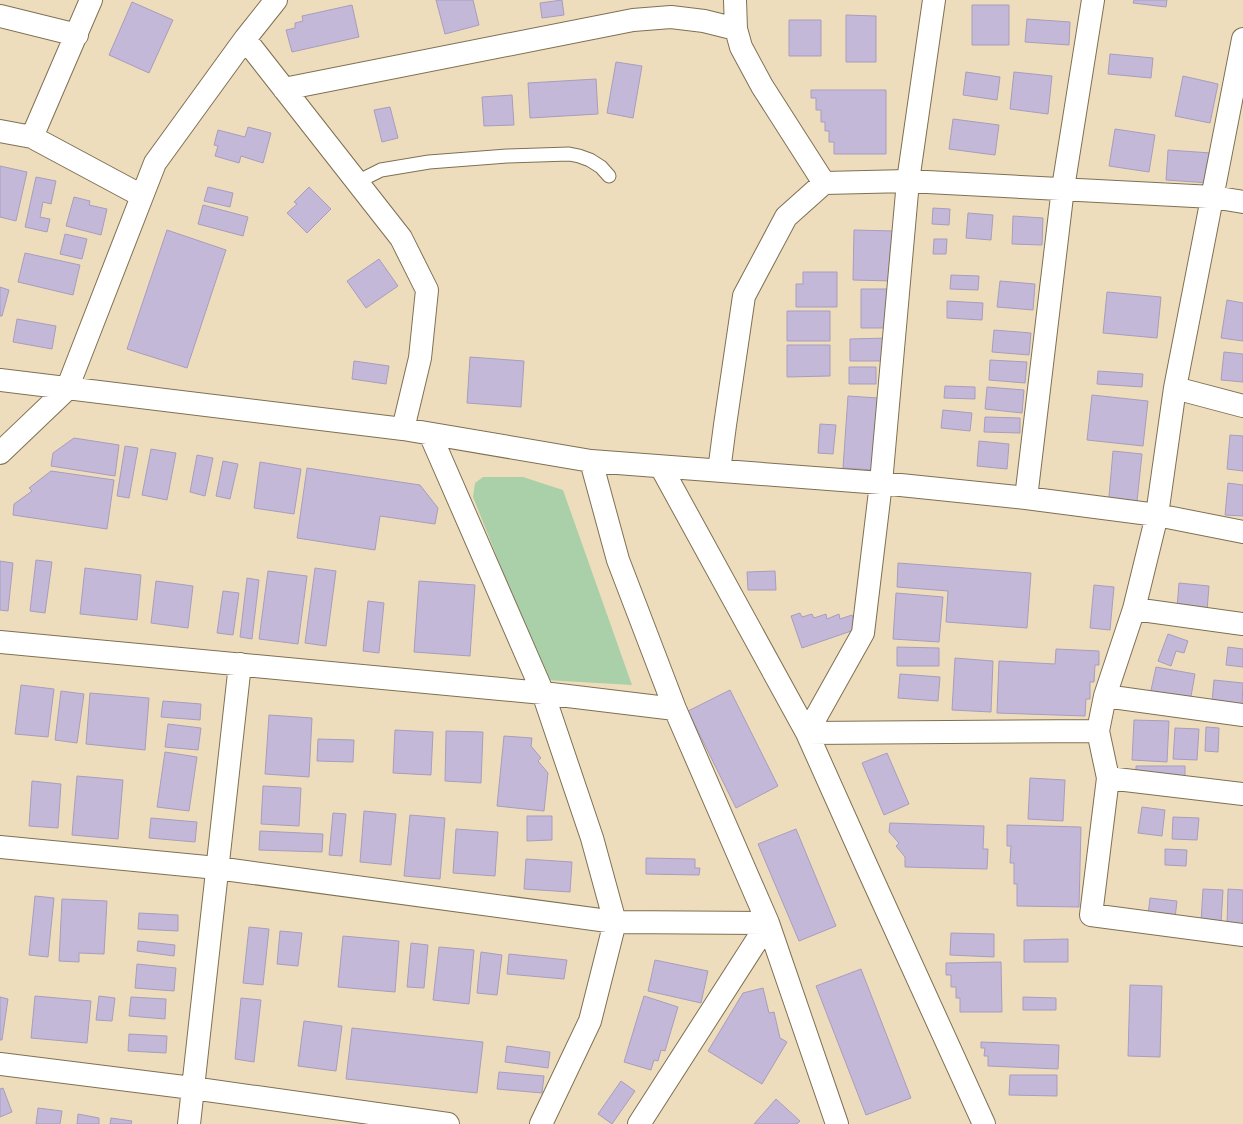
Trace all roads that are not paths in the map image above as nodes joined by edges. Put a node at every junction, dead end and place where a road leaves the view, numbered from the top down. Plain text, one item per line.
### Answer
1 (91, 0) edge
2 (276, 0) edge
3 (735, 0) edge
4 (934, 0) edge
5 (1093, 0) edge
6 (0, 16) edge
7 (736, 29) junction
8 (77, 34) junction
9 (245, 39) junction
10 (1243, 39) edge
11 (284, 89) junction
12 (0, 131) edge
13 (32, 137) junction
14 (609, 176) dead end
15 (908, 181) junction
16 (357, 182) junction
17 (824, 183) junction
18 (1063, 188) junction
19 (142, 196) junction
20 (1213, 197) junction
21 (1243, 202) edge
22 (0, 380) edge
23 (1175, 388) junction
24 (67, 389) junction
25 (1243, 406) edge
26 (403, 429) junction
27 (430, 434) junction
28 (0, 453) edge
29 (592, 461) junction
30 (661, 467) junction
31 (719, 471) junction
32 (881, 483) junction
33 (1026, 498) junction
34 (1157, 515) junction
35 (1243, 532) edge
36 (1134, 609) junction
37 (1243, 624) edge
38 (0, 642) edge
39 (240, 664) junction
40 (543, 693) junction
41 (1105, 696) junction
42 (675, 708) junction
43 (1243, 715) edge
44 (1098, 731) junction
45 (807, 733) junction
46 (1108, 778) junction
47 (1243, 794) edge
48 (0, 847) edge
49 (217, 868) junction
50 (615, 922) junction
51 (768, 924) junction
52 (1243, 935) edge
53 (0, 1064) edge
54 (192, 1088) junction
55 (189, 1124) edge
56 (448, 1124) edge
57 (541, 1124) edge
58 (639, 1124) edge
59 (837, 1124) edge
60 (984, 1124) edge

1 - 8 street
2 - 9 street
3 - 7 street
4 - 15 street
5 - 18 street
6 - 8 street
7 - 11 street
7 - 17 street
8 - 13 street
9 - 11 street
9 - 19 street
10 - 20 street
11 - 16 street
12 - 13 street
13 - 19 street
14 - 16 lane
15 - 17 street
15 - 18 street
15 - 32 street
16 - 26 street
17 - 31 street
18 - 20 street
18 - 33 street
19 - 24 street
20 - 21 street
20 - 23 street
22 - 24 street
23 - 25 street
23 - 34 street
24 - 26 street
24 - 28 street
26 - 27 street
27 - 29 street
27 - 40 street
29 - 30 street
29 - 42 street
30 - 31 street
30 - 45 street
31 - 32 street
32 - 33 street
32 - 45 street
33 - 34 street
34 - 35 street
34 - 36 street
36 - 37 street
36 - 41 street
38 - 39 street
39 - 40 street
39 - 49 street
40 - 42 street
40 - 50 street
41 - 43 street
41 - 44 street
42 - 51 street
44 - 45 street
44 - 46 street
45 - 60 street
46 - 47 street
46 - 52 street
48 - 49 street
49 - 50 street
49 - 54 street
50 - 51 street
50 - 57 street
51 - 58 street
51 - 59 street
53 - 54 street
54 - 55 street
54 - 56 street

